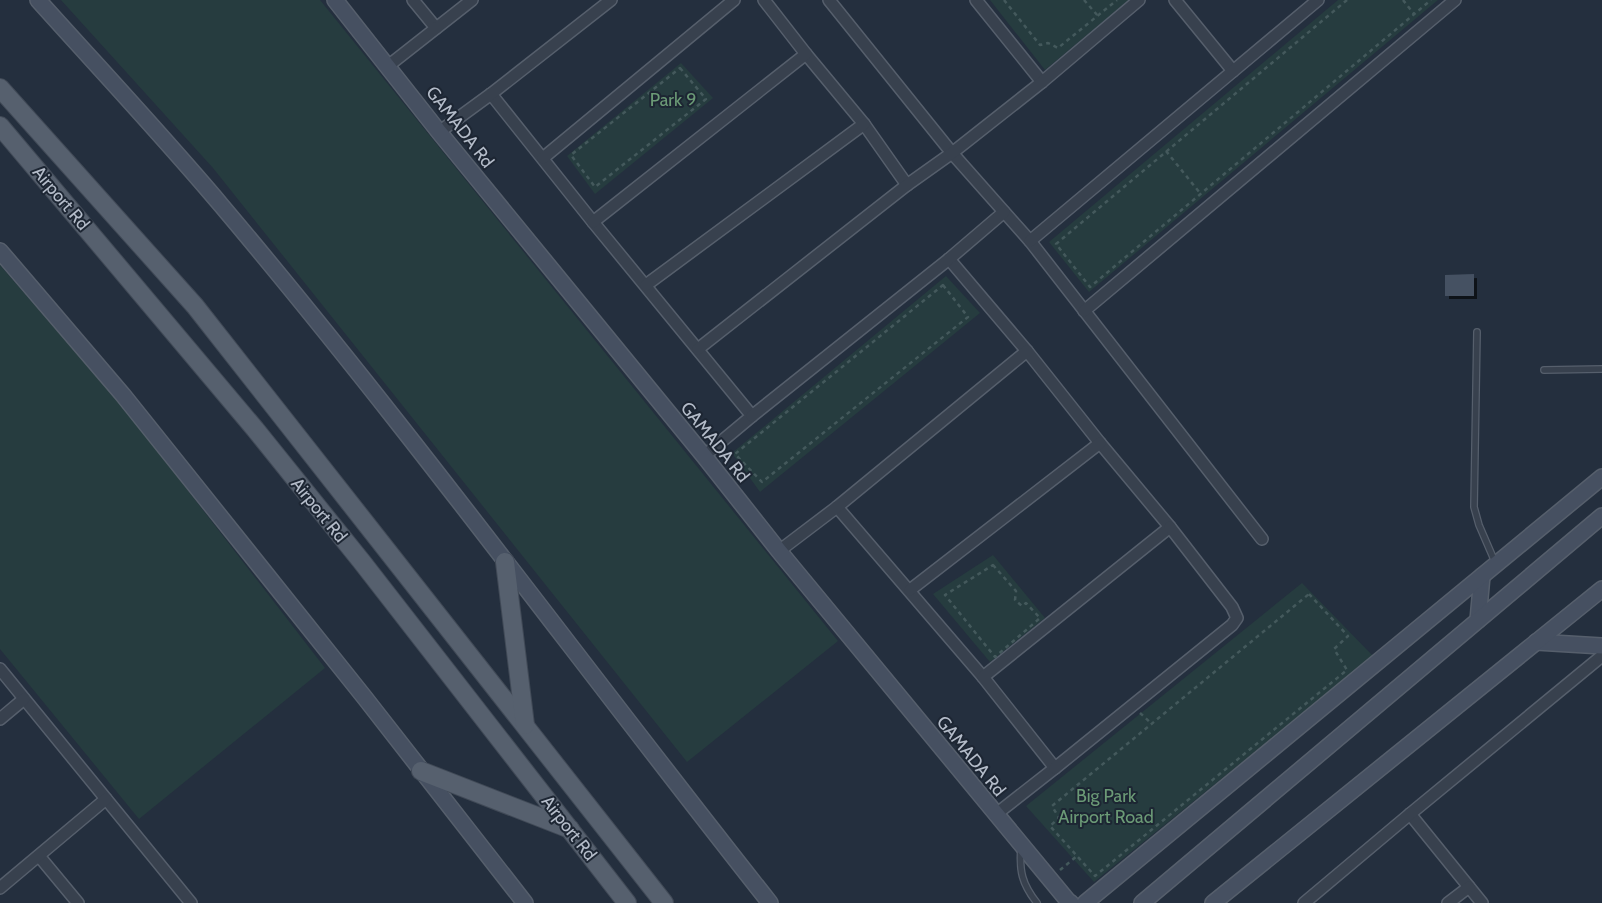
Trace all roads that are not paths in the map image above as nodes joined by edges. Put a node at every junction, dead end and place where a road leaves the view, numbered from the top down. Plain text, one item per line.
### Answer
1 (38, 0) edge
2 (335, 0) edge
3 (413, 0) edge
4 (472, 0) edge
5 (611, 0) edge
6 (734, 0) edge
7 (764, 0) edge
8 (829, 0) edge
9 (976, 0) edge
10 (1139, 0) edge
11 (1175, 0) edge
12 (1318, 0) edge
13 (1455, 0) edge
14 (436, 28) junction
15 (806, 54) junction
16 (388, 66) junction
17 (1233, 70) junction
18 (1042, 82) junction
19 (0, 88) edge
20 (491, 94) junction
21 (864, 124) junction
22 (0, 126) edge
23 (439, 132) junction
24 (952, 153) junction
25 (543, 158) junction
26 (907, 185) junction
27 (1004, 212) junction
28 (593, 222) junction
29 (1030, 242) junction
30 (0, 251) edge
31 (950, 259) junction
32 (646, 286) junction
33 (1084, 311) junction
34 (1477, 332) dead end
35 (698, 349) junction
36 (1027, 351) junction
37 (1602, 369) edge
38 (1544, 370) dead end
39 (752, 416) junction
40 (1100, 443) junction
41 (704, 456) junction
42 (1602, 477) edge
43 (838, 507) junction
44 (1602, 516) edge
45 (1170, 527) junction
46 (1262, 539) dead end
47 (779, 551) junction
48 (505, 562) junction
49 (1496, 564) junction
50 (1482, 576) junction
51 (1602, 589) edge
52 (910, 590) junction
53 (1478, 620) junction
54 (1536, 642) junction
55 (1602, 646) edge
56 (1602, 656) edge
57 (0, 669) edge
58 (983, 677) junction
59 (24, 699) junction
60 (0, 719) edge
61 (525, 726) junction
62 (1055, 768) junction
63 (421, 771) junction
64 (106, 799) junction
65 (1410, 814) junction
66 (995, 815) junction
67 (570, 830) junction
68 (1021, 845) junction
69 (39, 856) junction
70 (1468, 886) junction
71 (0, 888) edge
72 (666, 901) edge
73 (78, 903) edge
74 (191, 903) edge
75 (525, 903) edge
76 (627, 903) edge
77 (770, 903) edge
78 (1038, 903) edge
79 (1071, 903) edge
80 (1085, 903) edge
81 (1142, 903) edge
82 (1213, 903) edge
83 (1304, 903) edge
84 (1448, 903) edge
85 (1482, 903) edge

1 - 48 street
2 - 16 street, GAMADA Rd
3 - 14 street
4 - 14 street
5 - 20 street
6 - 25 street
7 - 15 street
8 - 24 street
9 - 18 street
10 - 18 street
11 - 17 street
12 - 17 street
13 - 33 street
14 - 16 street
15 - 21 street
15 - 28 street
16 - 23 street, GAMADA Rd
17 - 29 street
18 - 24 street
19 - 61 main road
20 - 23 street
20 - 25 street
21 - 26 street
21 - 32 street
22 - 67 main road, Airport Rd
23 - 41 street, GAMADA Rd
24 - 26 street
24 - 27 street
25 - 28 street
26 - 35 street
27 - 29 street
27 - 31 street
28 - 32 street
29 - 33 street
30 - 63 street
31 - 36 street
31 - 39 street
32 - 35 street
33 - 46 street
34 - 49 lane
35 - 39 street
36 - 40 street
36 - 43 street
37 - 38 lane
39 - 41 street
40 - 45 street
40 - 52 street
41 - 47 street, GAMADA Rd
42 - 49 street
43 - 47 street
43 - 52 street
44 - 53 street
45 - 58 street
45 - 62 street
47 - 66 street, GAMADA Rd
48 - 61 main road
48 - 77 street
49 - 50 street
50 - 53 street
50 - 80 street
51 - 54 street
52 - 58 street
53 - 81 street
54 - 55 street
54 - 82 street
56 - 65 street
57 - 59 street
58 - 62 street
59 - 60 street
59 - 64 street
61 - 72 main road
62 - 66 street
63 - 67 main road
63 - 75 street
64 - 69 street
64 - 74 street
65 - 70 street
65 - 83 street
66 - 68 street, GAMADA Rd
67 - 76 main road, Airport Rd
68 - 78 lane
68 - 79 street, GAMADA Rd
69 - 71 street
69 - 73 street
70 - 84 street
70 - 85 street

